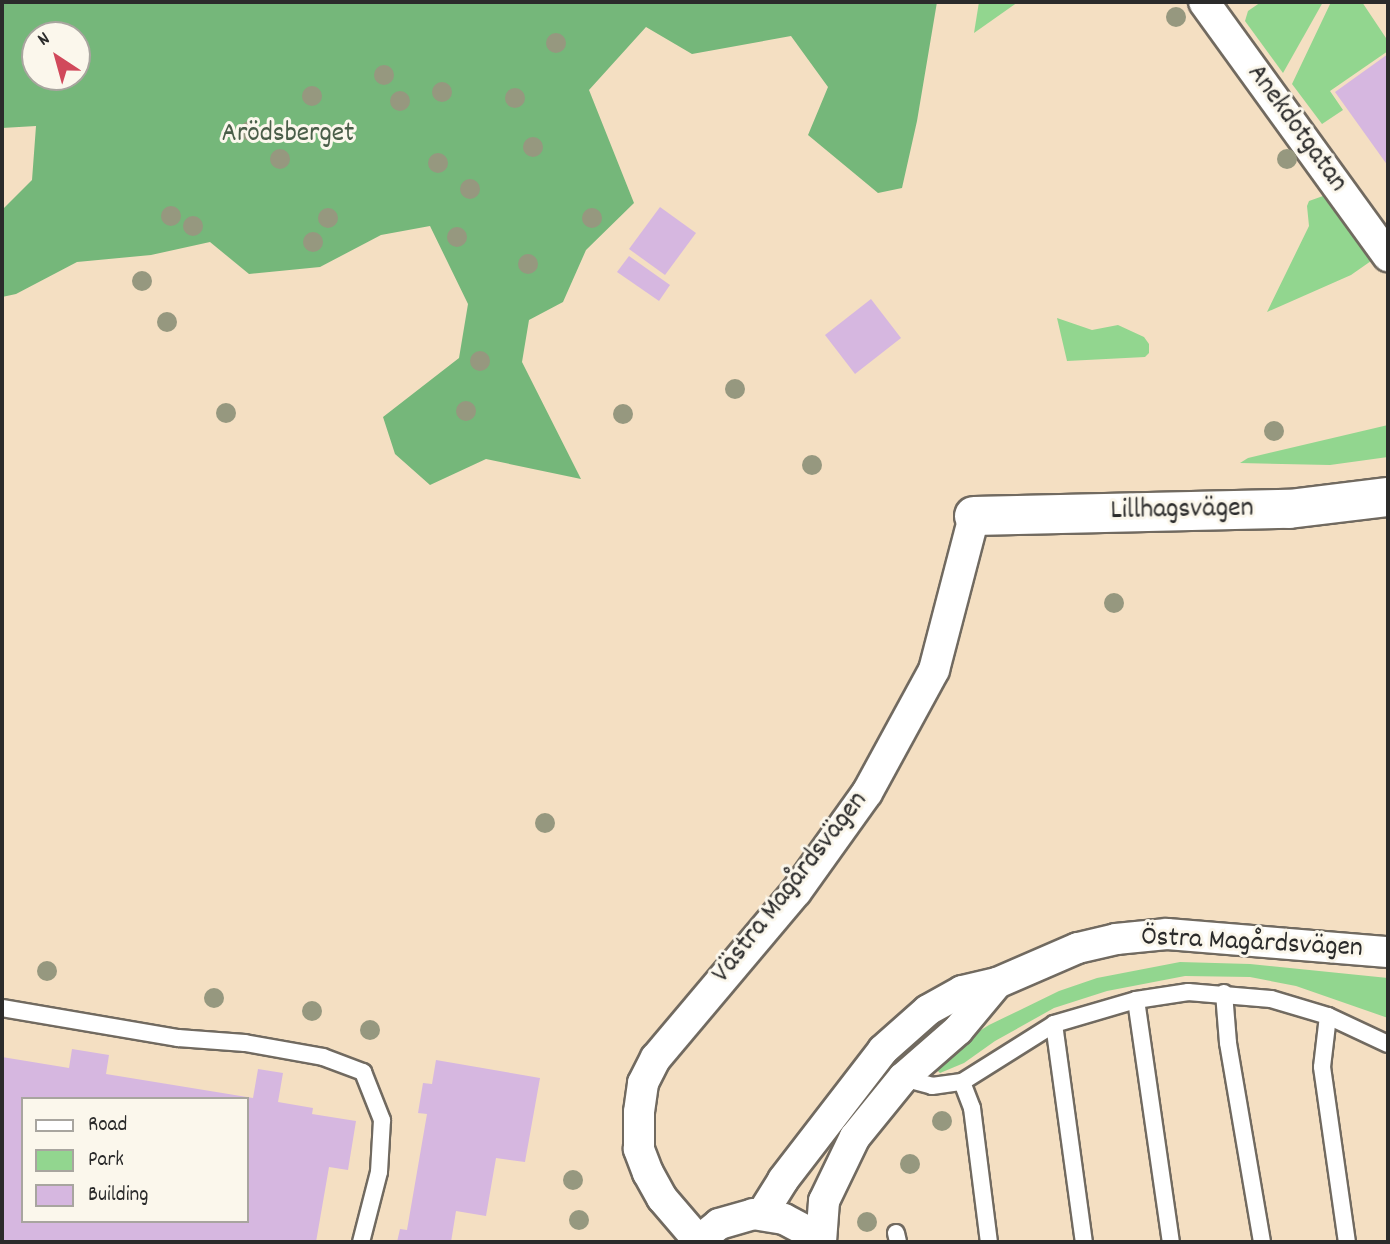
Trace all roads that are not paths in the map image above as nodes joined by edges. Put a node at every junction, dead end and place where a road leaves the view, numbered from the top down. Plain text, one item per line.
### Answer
1 (1204, 2) edge
2 (1388, 256) edge
3 (1388, 497) edge
4 (974, 516) joint
5 (1388, 952) edge
6 (997, 983) junction
7 (1224, 993) junction
8 (1136, 999) junction
9 (2, 1008) edge
10 (1328, 1016) junction
11 (1054, 1024) junction
12 (1388, 1044) edge
13 (902, 1078) junction
14 (962, 1082) junction
15 (762, 1214) junction
16 (698, 1241) edge
17 (361, 1242) edge
18 (819, 1242) edge
19 (989, 1242) edge
20 (1084, 1242) edge
21 (1171, 1242) edge
22 (1262, 1242) edge
23 (1347, 1242) edge

1 - 2 street, Anekdotgatan
3 - 4 main road, Lillhagsvägen
4 - 16 street, Västra Magårdsvägen
5 - 6 street, Östra Magårdsvägen
6 - 13 street, Östra Magårdsvägen
6 - 15 street, Östra Magårdsvägen
7 - 8 lane
7 - 10 lane
7 - 22 lane
8 - 11 lane
8 - 21 lane
9 - 17 lane
10 - 12 lane
10 - 23 lane
11 - 14 lane
11 - 20 lane
13 - 14 lane
13 - 18 street, Östra Magårdsvägen
14 - 19 lane
15 - 16 street
15 - 18 street

